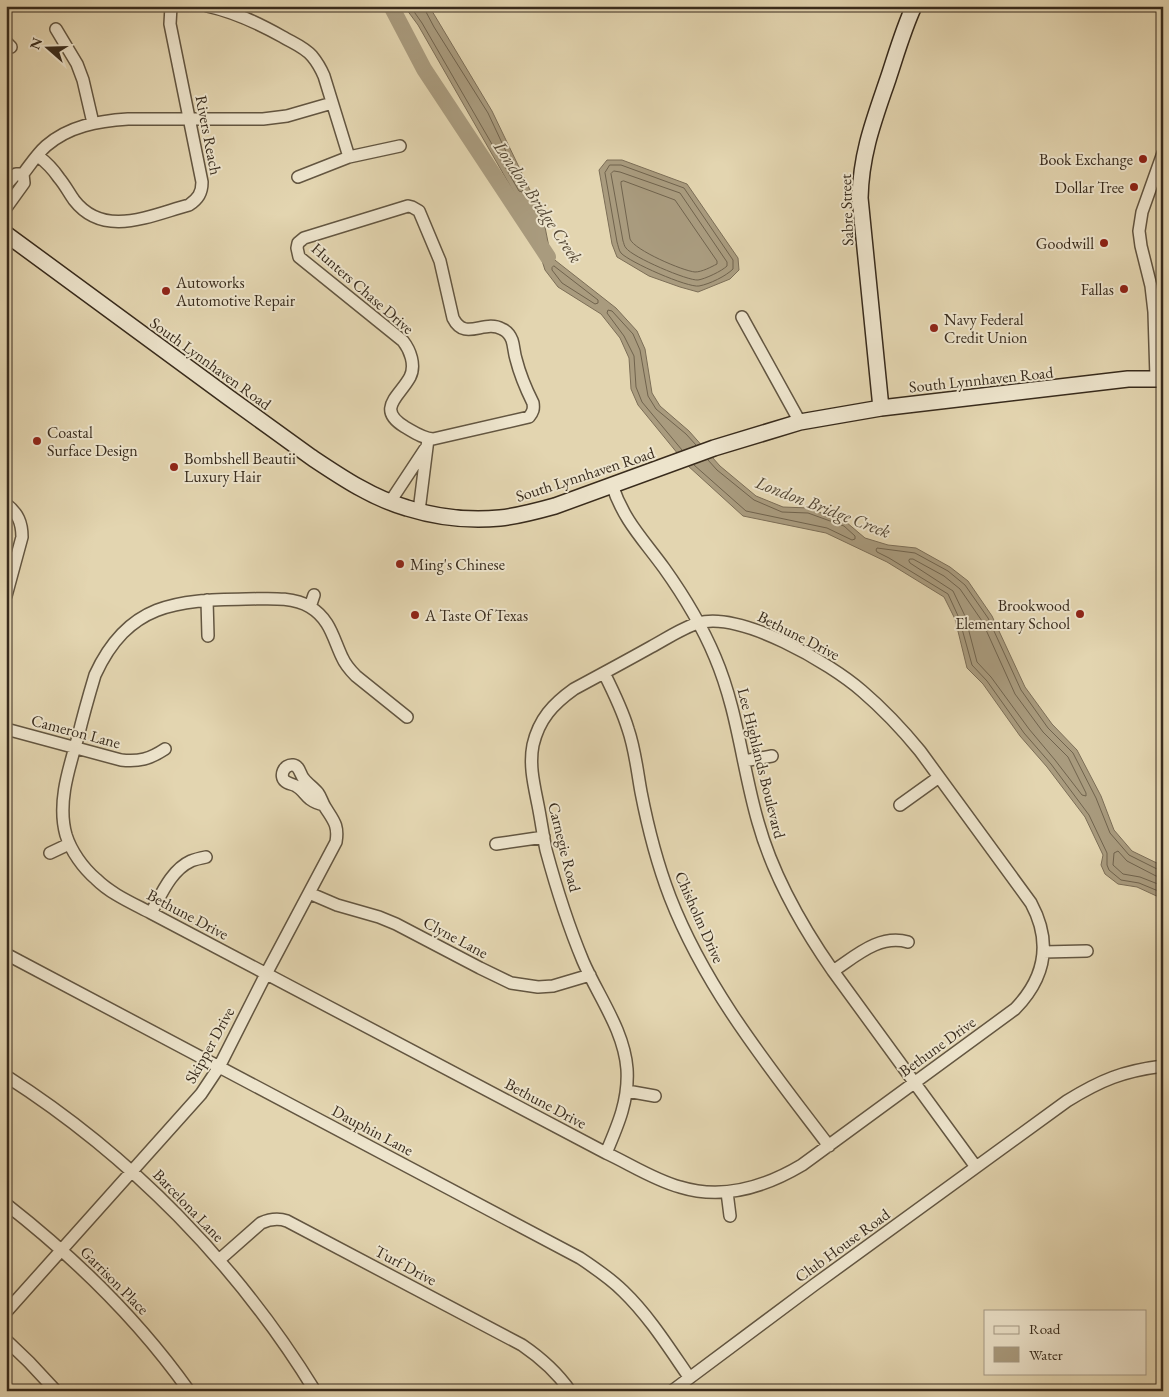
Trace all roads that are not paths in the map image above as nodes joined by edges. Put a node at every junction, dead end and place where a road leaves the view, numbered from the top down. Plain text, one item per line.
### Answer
1 (171, 6) edge
2 (207, 6) edge
3 (911, 10) edge
4 (56, 29) dead end
5 (332, 103) junction
6 (189, 119) junction
7 (93, 123) junction
8 (400, 146) dead end
9 (1163, 153) edge
10 (38, 156) junction
11 (349, 157) junction
12 (23, 174) junction
13 (298, 177) dead end
14 (6, 186) edge
15 (6, 208) edge
16 (6, 234) edge
17 (742, 317) dead end
18 (1159, 378) edge
19 (881, 408) junction
20 (800, 422) junction
21 (428, 442) junction
22 (612, 485) junction
23 (390, 502) junction
24 (6, 504) edge
25 (419, 511) junction
26 (314, 595) dead end
27 (6, 596) edge
28 (207, 600) junction
29 (310, 607) junction
30 (699, 623) junction
31 (208, 636) dead end
32 (604, 673) junction
33 (408, 717) dead end
34 (6, 729) edge
35 (75, 747) junction
36 (166, 749) dead end
37 (772, 756) dead end
38 (744, 761) junction
39 (939, 776) junction
40 (324, 805) dead end
41 (900, 805) dead end
42 (544, 837) junction
43 (69, 844) junction
44 (496, 844) dead end
45 (50, 853) dead end
46 (206, 857) dead end
47 (309, 892) junction
48 (151, 913) junction
49 (908, 942) dead end
50 (1087, 951) dead end
51 (1043, 952) junction
52 (6, 954) edge
53 (833, 971) junction
54 (266, 974) junction
55 (590, 975) junction
56 (1163, 1066) edge
57 (219, 1067) junction
58 (6, 1076) edge
59 (914, 1082) junction
60 (627, 1091) junction
61 (655, 1096) dead end
62 (829, 1146) junction
63 (606, 1152) junction
64 (976, 1168) junction
65 (133, 1172) junction
66 (727, 1192) junction
67 (6, 1204) edge
68 (730, 1216) dead end
69 (62, 1250) junction
70 (219, 1260) junction
71 (6, 1312) edge
72 (6, 1340) edge
73 (689, 1377) junction
74 (56, 1391) edge
75 (189, 1391) edge
76 (315, 1391) edge
77 (570, 1391) edge
78 (672, 1391) edge

1 - 6 street, Rivers Reach
2 - 5 street
3 - 19 street, Sabre Street
4 - 7 street
5 - 6 street
5 - 11 street
6 - 7 street
6 - 10 street, Rivers Reach
7 - 10 street
8 - 11 street
9 - 18 street
10 - 12 street
11 - 13 street
12 - 14 street
12 - 15 street
16 - 23 street, South Lynnhaven Road
17 - 20 street
18 - 19 street, South Lynnhaven Road
19 - 20 street, South Lynnhaven Road
20 - 22 street, South Lynnhaven Road
21 - 21 street, Hunters Chase Drive
21 - 23 street
21 - 25 street
22 - 25 street, South Lynnhaven Road
22 - 30 street, Lee Highlands Boulevard
23 - 25 street, South Lynnhaven Road
24 - 27 street
26 - 29 street
28 - 29 street, Bethune Drive
28 - 31 street
28 - 35 street, Bethune Drive
29 - 33 street, Bethune Drive
30 - 32 street, Carnegie Road
30 - 38 street, Lee Highlands Boulevard
30 - 39 street, Bethune Drive
32 - 42 street, Carnegie Road
32 - 62 street, Chisholm Drive
34 - 35 street, Cameron Lane
35 - 36 street, Cameron Lane
35 - 43 street, Bethune Drive
37 - 38 street
38 - 53 street, Lee Highlands Boulevard
39 - 41 street
39 - 51 street, Bethune Drive
40 - 47 street, Skipper Drive
42 - 44 street
42 - 55 street, Carnegie Road
43 - 45 street
43 - 48 street, Bethune Drive
46 - 48 street
47 - 54 street, Skipper Drive
47 - 55 street, Clyne Lane
48 - 54 street, Bethune Drive
49 - 53 street
50 - 51 street
51 - 59 street, Bethune Drive
52 - 57 street, Dauphin Lane
53 - 59 street, Lee Highlands Boulevard
54 - 57 street, Skipper Drive
54 - 63 street, Bethune Drive
55 - 60 street, Carnegie Road
56 - 64 street, Club House Road
57 - 65 street, Skipper Drive
57 - 73 street, Dauphin Lane
58 - 65 street, Barcelona Lane
59 - 62 street, Bethune Drive
59 - 64 street, Lee Highlands Boulevard
60 - 61 street
60 - 63 street, Carnegie Road
62 - 66 street, Bethune Drive
63 - 66 street, Bethune Drive
64 - 73 street, Club House Road
65 - 69 street, Skipper Drive
65 - 70 street, Barcelona Lane
66 - 68 street
67 - 69 street, Garrison Place
69 - 71 street, Skipper Drive
69 - 75 street, Garrison Place
70 - 76 street, Barcelona Lane
70 - 77 street, Turf Drive
72 - 74 street
73 - 78 street, Club House Road

